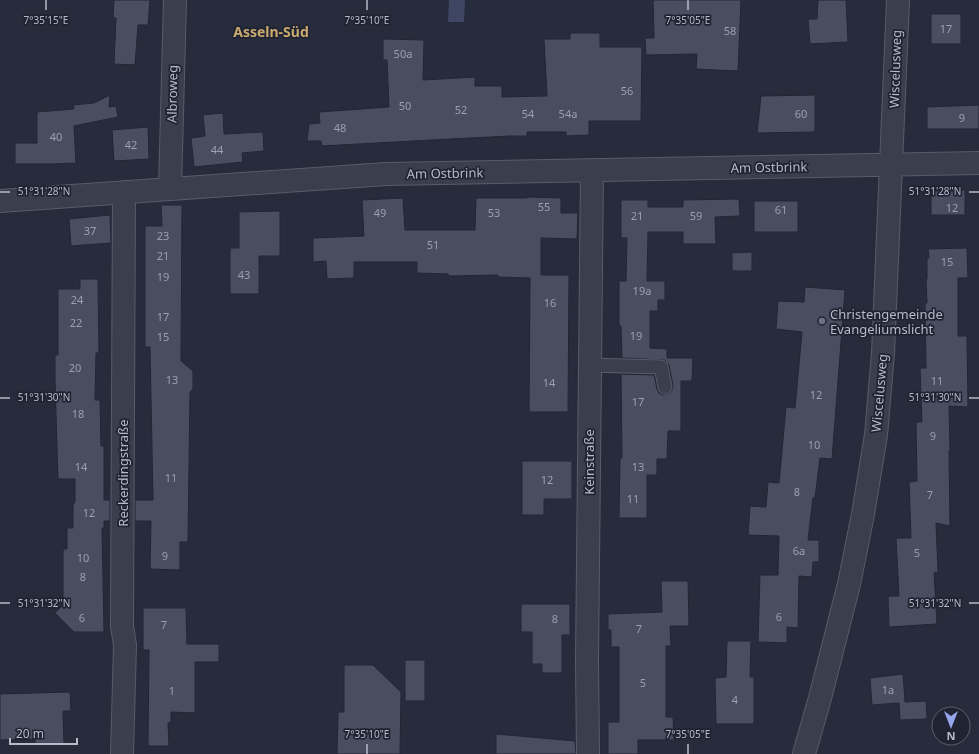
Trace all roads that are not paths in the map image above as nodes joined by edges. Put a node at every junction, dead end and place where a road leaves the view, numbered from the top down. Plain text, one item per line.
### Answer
1 (175, 0) edge
2 (898, 0) edge
3 (979, 163) edge
4 (891, 165) junction
5 (592, 170) junction
6 (170, 189) junction
7 (124, 192) junction
8 (0, 201) edge
9 (590, 365) junction
10 (665, 387) dead end
11 (122, 754) edge
12 (588, 754) edge
13 (804, 754) edge

1 - 6 street, Albroweg
2 - 4 street, Wiscelusweg
3 - 4 street, Am Ostbrink
4 - 5 street, Am Ostbrink
4 - 13 street, Wiscelusweg
5 - 6 street, Am Ostbrink
5 - 9 street, Keinstraße
6 - 7 street, Am Ostbrink
7 - 8 street, Am Ostbrink
7 - 11 street, Reckerdingstraße
9 - 10 lane
9 - 12 street, Keinstraße

